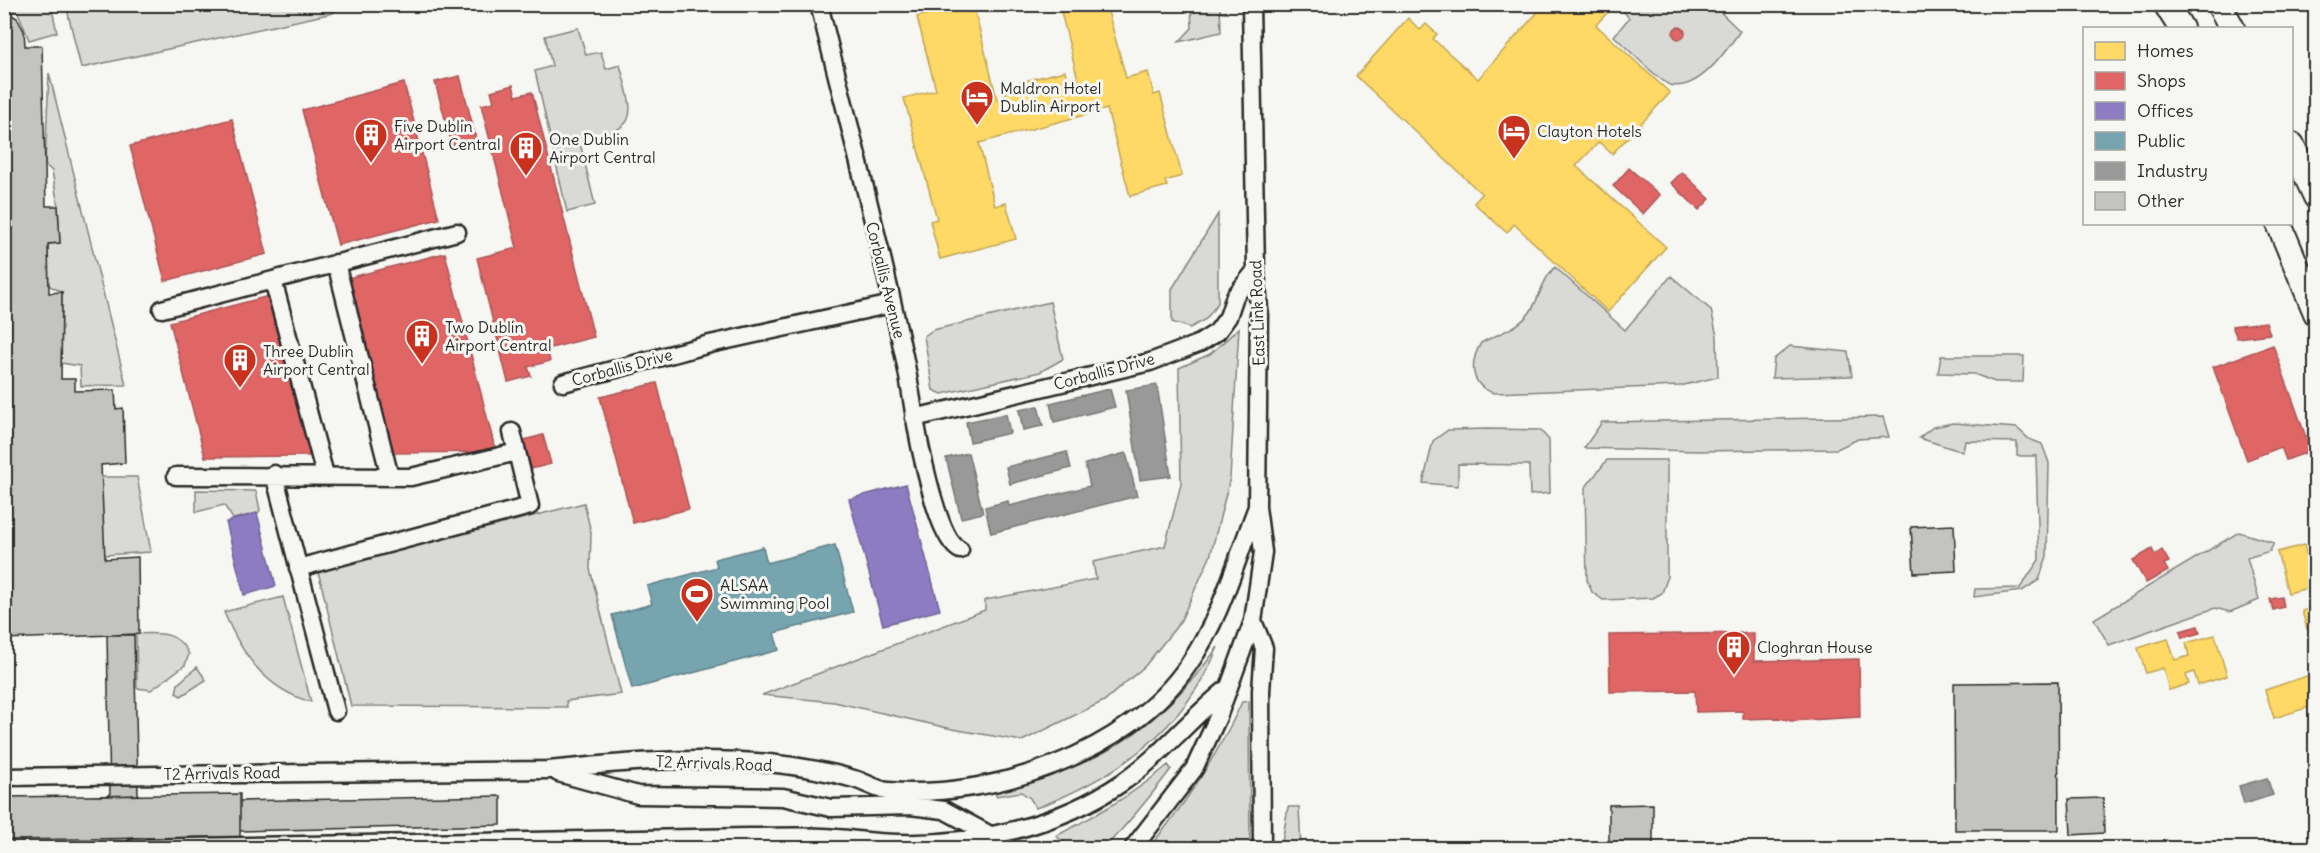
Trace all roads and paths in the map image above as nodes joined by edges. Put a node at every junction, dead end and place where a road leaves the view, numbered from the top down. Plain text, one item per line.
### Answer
1 (819, 4) edge
2 (1251, 4) edge
3 (2166, 4) edge
4 (2219, 4) edge
5 (2180, 27) edge
6 (2231, 27) edge
7 (2293, 147) edge
8 (2316, 197) edge
9 (2279, 225) edge
10 (457, 232) dead end
11 (336, 263) junction
12 (1256, 270) junction
13 (273, 280) junction
14 (892, 304) junction
15 (162, 309) dead end
16 (2315, 309) edge
17 (563, 383) dead end
18 (914, 418) junction
19 (512, 432) dead end
20 (517, 452) junction
21 (274, 474) junction
22 (325, 475) junction
23 (176, 476) dead end
24 (390, 477) junction
25 (1257, 507) junction
26 (960, 550) dead end
27 (298, 568) junction
28 (1253, 621) junction
29 (1228, 688) junction
30 (336, 711) dead end
31 (548, 770) junction
32 (4, 777) edge
33 (993, 836) junction
34 (902, 843) junction
35 (860, 845) edge
36 (134, 849) edge
37 (928, 849) edge
38 (1009, 849) edge
39 (1133, 849) edge
40 (1262, 849) edge

1 - 14 street, Corballis Avenue
2 - 12 street, East Link Road
3 - 5 main road
4 - 6 main road
7 - 8 main road
9 - 16 main road
10 - 11 street
11 - 13 street
11 - 24 street
12 - 18 street, Corballis Drive
12 - 25 street, East Link Road
13 - 15 street
13 - 22 street
14 - 17 street, Corballis Drive
14 - 18 street, Corballis Avenue
18 - 26 street, Corballis Avenue
19 - 20 street
20 - 24 street
20 - 27 street
21 - 22 street
21 - 23 street
21 - 27 street
22 - 24 street
25 - 28 street, East Link Road
25 - 31 street, T2 Arrivals Road
27 - 30 street
28 - 29 street, East Link Road
28 - 40 street, East Link Road
29 - 33 street
29 - 39 street, East Link Road
31 - 32 street, T2 Arrivals Road
31 - 33 street, T2 Arrivals Road
33 - 34 street
33 - 38 street
34 - 35 street
34 - 37 street
35 - 36 street

